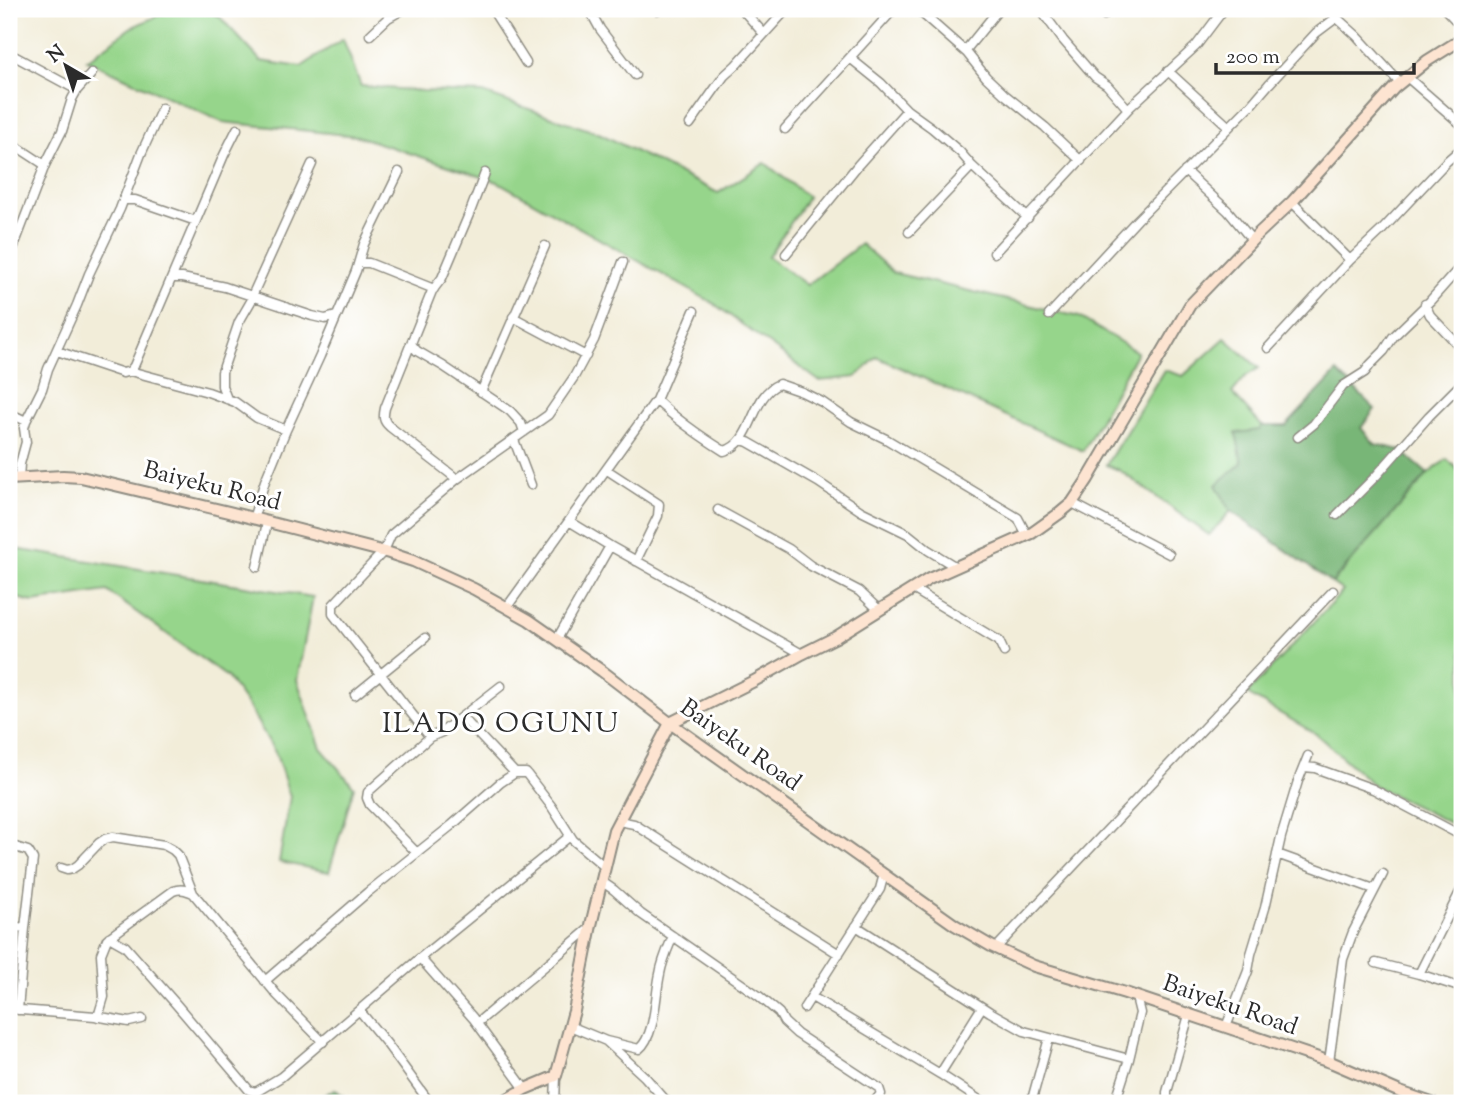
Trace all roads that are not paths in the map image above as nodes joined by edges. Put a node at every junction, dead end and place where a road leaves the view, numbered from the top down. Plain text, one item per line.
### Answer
1 (404, 9) edge
2 (492, 9) edge
3 (589, 9) edge
4 (742, 9) edge
5 (787, 9) edge
6 (894, 9) edge
7 (917, 9) edge
8 (999, 9) edge
9 (1040, 9) edge
10 (1224, 9) edge
11 (1327, 9) edge
12 (1445, 9) edge
13 (1336, 18) junction
14 (1462, 27) edge
15 (764, 34) junction
16 (370, 36) dead end
17 (1462, 39) edge
18 (965, 51) junction
19 (9, 56) edge
20 (850, 58) junction
21 (526, 63) dead end
22 (1168, 71) junction
23 (92, 73) dead end
24 (635, 75) dead end
25 (1403, 80) junction
26 (77, 90) junction
27 (162, 108) dead end
28 (1128, 109) junction
29 (906, 110) junction
30 (690, 124) dead end
31 (1462, 125) edge
32 (1229, 127) junction
33 (237, 129) dead end
34 (785, 129) dead end
35 (9, 144) edge
36 (1462, 148) edge
37 (1081, 161) junction
38 (312, 164) dead end
39 (45, 165) junction
40 (972, 166) junction
41 (1185, 171) junction
42 (399, 172) dead end
43 (485, 173) dead end
44 (123, 200) junction
45 (1292, 202) junction
46 (1028, 218) junction
47 (196, 221) junction
48 (909, 232) dead end
49 (13, 234) edge
50 (1252, 240) junction
51 (545, 246) dead end
52 (994, 253) dead end
53 (786, 254) dead end
54 (9, 259) edge
55 (1350, 260) junction
56 (623, 262) dead end
57 (359, 263) junction
58 (1462, 265) edge
59 (176, 276) junction
60 (434, 289) junction
61 (253, 296) junction
62 (1425, 304) junction
63 (694, 311) dead end
64 (1049, 315) dead end
65 (336, 316) junction
66 (513, 317) junction
67 (325, 319) junction
68 (332, 328) junction
69 (414, 348) junction
70 (1268, 348) dead end
71 (1462, 349) edge
72 (57, 351) junction
73 (586, 356) junction
74 (130, 370) junction
75 (1462, 383) edge
76 (481, 392) junction
77 (227, 399) junction
78 (656, 400) junction
79 (9, 413) edge
80 (26, 421) junction
81 (286, 430) junction
82 (524, 432) junction
83 (1298, 437) dead end
84 (514, 440) junction
85 (741, 440) junction
86 (607, 470) junction
87 (14, 479) edge
88 (457, 479) junction
89 (531, 485) dead end
90 (1072, 503) junction
91 (718, 510) dead end
92 (1337, 515) dead end
93 (253, 519) junction
94 (569, 520) junction
95 (267, 523) junction
96 (1027, 535) junction
97 (610, 546) junction
98 (384, 551) junction
99 (1169, 554) dead end
100 (636, 561) junction
101 (257, 567) dead end
102 (956, 567) junction
103 (913, 589) junction
104 (1333, 591) dead end
105 (507, 607) junction
106 (879, 610) junction
107 (425, 638) dead end
108 (557, 639) junction
109 (1004, 652) dead end
110 (802, 653) junction
111 (380, 674) junction
112 (501, 686) dead end
113 (355, 695) dead end
114 (462, 717) junction
115 (670, 723) junction
116 (430, 737) junction
117 (1308, 756) dead end
118 (1304, 766) junction
119 (514, 772) junction
120 (625, 809) junction
121 (619, 821) junction
122 (634, 824) junction
123 (570, 836) junction
124 (1462, 836) edge
125 (9, 845) edge
126 (417, 853) junction
127 (1277, 854) junction
128 (61, 867) dead end
129 (605, 867) junction
130 (1382, 874) dead end
131 (888, 877) junction
132 (601, 881) junction
133 (1462, 888) edge
134 (1374, 890) junction
135 (193, 893) junction
136 (9, 926) edge
137 (856, 926) junction
138 (25, 928) junction
139 (590, 928) junction
140 (673, 936) junction
141 (109, 937) junction
142 (996, 948) junction
143 (839, 954) junction
144 (420, 958) junction
145 (1376, 963) dead end
146 (1419, 974) junction
147 (265, 981) junction
148 (1462, 988) edge
149 (812, 997) junction
150 (1136, 997) junction
151 (1150, 1002) junction
152 (982, 1007) junction
153 (13, 1009) edge
154 (804, 1009) dead end
155 (359, 1010) junction
156 (1140, 1013) junction
157 (1189, 1015) junction
158 (99, 1017) junction
159 (142, 1019) dead end
160 (477, 1023) junction
161 (570, 1026) junction
162 (1226, 1027) junction
163 (1049, 1038) junction
164 (606, 1041) junction
165 (323, 1042) junction
166 (1129, 1059) junction
167 (1329, 1062) junction
168 (940, 1074) junction
169 (556, 1076) junction
170 (525, 1089) junction
171 (1403, 1099) edge
172 (430, 1103) edge
173 (499, 1103) edge
174 (555, 1103) edge
175 (668, 1103) edge
176 (873, 1103) edge
177 (984, 1103) edge
178 (1031, 1103) edge
179 (1115, 1103) edge
180 (1168, 1103) edge
181 (1432, 1103) edge

1 - 16 street
2 - 21 street
3 - 24 street
4 - 15 street
5 - 15 street
6 - 20 street
7 - 18 street
8 - 18 street
9 - 28 street
10 - 22 street
11 - 13 street
12 - 14 street
13 - 25 street
13 - 32 street
15 - 30 street
17 - 25 main road
18 - 37 street
19 - 26 street
20 - 29 street
20 - 34 street
22 - 28 street
22 - 32 street
23 - 26 street
25 - 31 street
25 - 45 main road
26 - 39 street
27 - 44 street
28 - 37 street
29 - 40 street
29 - 53 street
32 - 41 street
33 - 47 street
35 - 39 street
36 - 55 street
37 - 46 street
38 - 61 street
39 - 49 street
40 - 46 street
40 - 48 street
41 - 50 street
41 - 64 street
42 - 57 street
43 - 60 street
44 - 47 street
44 - 72 street
45 - 50 main road
45 - 55 street
46 - 52 street
47 - 59 street
49 - 54 street
50 - 90 main road
51 - 66 street
55 - 70 street
56 - 73 street
57 - 60 street
57 - 65 street
58 - 62 street
59 - 61 street
59 - 74 street
60 - 69 street
61 - 67 street
61 - 77 street
62 - 71 street
62 - 83 street
63 - 78 street
65 - 67 street
65 - 68 street
66 - 73 street
66 - 76 street
67 - 68 street
68 - 81 street
69 - 76 street
69 - 88 street
72 - 74 street
72 - 80 street
73 - 82 street
74 - 77 street
75 - 92 street
76 - 82 street
77 - 81 street
78 - 85 street
78 - 86 street
79 - 80 street
80 - 87 street
81 - 93 street
82 - 84 street
84 - 88 street
84 - 89 street
85 - 96 street
85 - 102 street
86 - 94 street
86 - 100 street
87 - 93 main road, Baiyeku Road
88 - 98 street
90 - 96 main road
90 - 99 street
91 - 106 street
93 - 95 main road, Baiyeku Road
94 - 97 street
94 - 105 street
95 - 98 main road, Baiyeku Road
95 - 101 street
96 - 102 main road
97 - 100 street
97 - 108 street
98 - 105 main road, Baiyeku Road
98 - 111 street
100 - 110 street
102 - 103 main road
103 - 106 main road
103 - 109 street
104 - 142 street
105 - 108 main road, Baiyeku Road
106 - 110 main road
107 - 111 street
108 - 115 main road, Baiyeku Road
110 - 115 main road
111 - 113 street
111 - 116 street
112 - 114 street
114 - 116 street
114 - 119 street
115 - 120 main road
115 - 131 main road, Baiyeku Road
116 - 126 street
117 - 118 street
118 - 124 street
118 - 127 street
119 - 123 street
119 - 126 street
120 - 121 main road
120 - 122 street
121 - 122 street
121 - 129 main road
122 - 143 street
123 - 129 street
123 - 144 street
125 - 138 street
126 - 147 street
127 - 134 street
127 - 162 street
128 - 135 street
129 - 132 main road
130 - 134 street
131 - 137 street
131 - 142 main road, Baiyeku Road
132 - 139 main road
132 - 140 street
133 - 146 street
134 - 167 street
135 - 141 street
135 - 147 street
136 - 138 street
137 - 143 street
137 - 152 street
138 - 153 street
139 - 160 street
139 - 161 main road
140 - 164 street
140 - 176 street
141 - 158 street
141 - 165 street
142 - 150 main road, Baiyeku Road
143 - 149 street
144 - 155 street
144 - 160 street
145 - 146 street
146 - 148 street
147 - 165 street
149 - 154 street
149 - 168 street
150 - 151 main road, Baiyeku Road
150 - 156 street
151 - 156 street
151 - 157 main road, Baiyeku Road
152 - 163 street
152 - 168 street
153 - 158 street
155 - 165 street
155 - 172 street
156 - 166 street
157 - 162 main road, Baiyeku Road
157 - 180 street
158 - 159 street
160 - 170 street
161 - 164 street
161 - 169 main road
162 - 167 main road, Baiyeku Road
163 - 166 street
163 - 178 street
164 - 175 street
166 - 179 street
167 - 171 main road, Baiyeku Road
168 - 177 street
169 - 170 main road
169 - 174 street
170 - 173 main road
171 - 181 main road, Baiyeku Road

